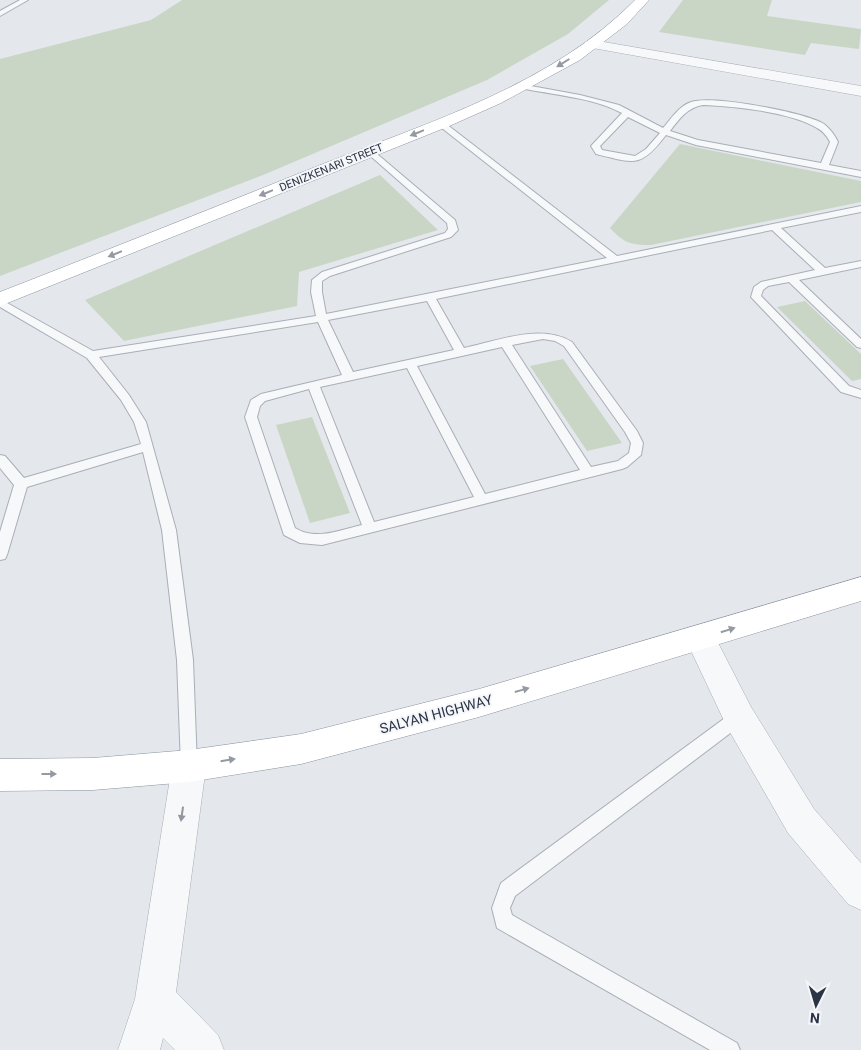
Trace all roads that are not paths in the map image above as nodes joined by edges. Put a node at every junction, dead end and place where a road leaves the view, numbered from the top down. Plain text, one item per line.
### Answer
1 (25, 0) edge
2 (642, 0) edge
3 (2, 12) edge
4 (592, 44) junction
5 (523, 86) junction
6 (861, 91) edge
7 (628, 112) junction
8 (441, 123) junction
9 (664, 132) junction
10 (370, 151) junction
11 (824, 166) junction
12 (861, 174) edge
13 (860, 210) edge
14 (774, 227) junction
15 (616, 260) junction
16 (861, 264) edge
17 (822, 271) junction
18 (791, 278) junction
19 (430, 297) junction
20 (0, 301) edge
21 (322, 317) junction
22 (505, 342) junction
23 (861, 345) edge
24 (461, 352) junction
25 (92, 355) junction
26 (410, 363) junction
27 (349, 376) junction
28 (312, 384) junction
29 (861, 394) edge
30 (148, 446) junction
31 (0, 459) edge
32 (588, 472) junction
33 (21, 484) junction
34 (482, 500) junction
35 (370, 528) junction
36 (0, 555) edge
37 (861, 589) edge
38 (700, 638) junction
39 (739, 717) junction
40 (188, 766) junction
41 (0, 774) edge
42 (861, 891) edge
43 (154, 998) junction
44 (139, 1050) edge
45 (204, 1050) edge
46 (730, 1050) edge

1 - 3 lane
2 - 4 highway, DENIZKENARI STREET
4 -> 5 highway, DENIZKENARI STREET
4 - 6 street
5 - 7 lane
5 - 8 highway, DENIZKENARI STREET
7 - 9 lane
7 - 9 lane
8 -> 10 highway, DENIZKENARI STREET
8 - 15 lane
9 - 11 lane
9 - 11 lane
10 -> 20 highway, DENIZKENARI STREET
10 - 21 lane
11 - 12 lane
13 - 14 lane
14 - 15 lane
14 - 17 lane
15 - 19 lane
16 - 17 lane
17 - 18 lane
18 - 23 lane
18 - 29 lane
19 - 21 lane
19 - 24 lane
20 - 25 lane
21 - 25 lane
21 - 27 lane
22 - 24 lane
22 - 32 lane
22 - 32 lane
24 - 26 lane
25 - 30 lane
26 - 27 lane
26 - 34 lane
27 - 28 lane
28 - 35 lane
28 - 35 lane
30 - 33 lane
30 - 40 lane
31 - 33 lane
32 - 34 lane
33 - 36 lane
34 - 35 lane
38 -> 37 highway, SALYAN HIGHWAY
38 - 39 street
40 -> 38 highway, SALYAN HIGHWAY
39 - 42 street
39 - 46 lane
41 -> 40 highway, SALYAN HIGHWAY
40 -> 43 street
43 - 44 street
43 - 45 street

